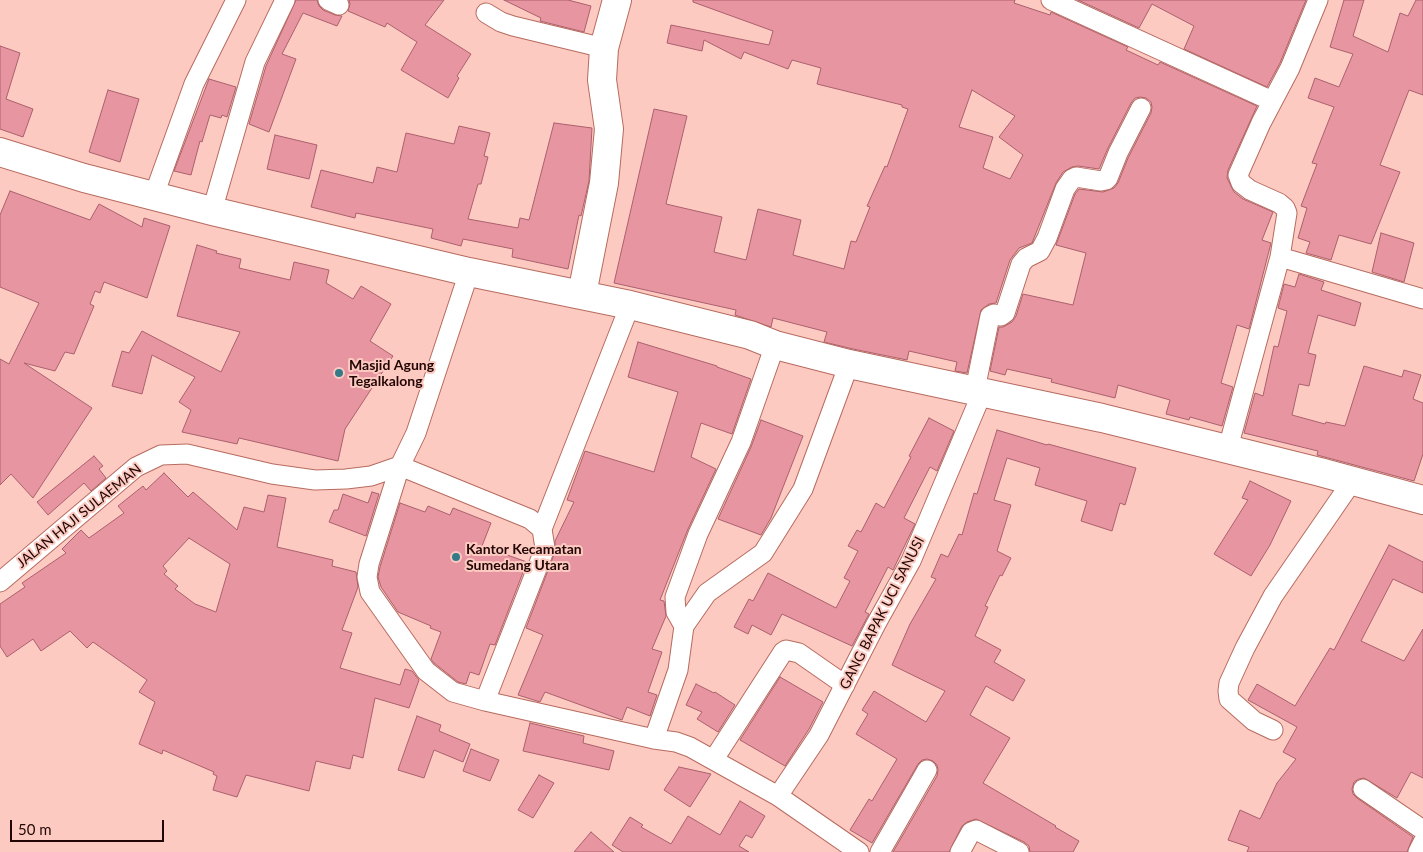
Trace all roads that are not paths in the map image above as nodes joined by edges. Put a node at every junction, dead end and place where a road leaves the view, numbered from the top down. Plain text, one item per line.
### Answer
1 (236, 0) edge
2 (285, 0) edge
3 (617, 0) edge
4 (1051, 0) edge
5 (1318, 0) edge
6 (486, 13) dead end
7 (604, 48) junction
8 (1272, 101) junction
9 (1141, 108) dead end
10 (0, 152) edge
11 (154, 195) junction
12 (212, 211) junction
13 (1280, 257) junction
14 (469, 272) junction
15 (582, 294) junction
16 (1423, 299) edge
17 (630, 305) junction
18 (774, 345) junction
19 (849, 364) junction
20 (977, 392) junction
21 (1228, 448) junction
22 (400, 466) junction
23 (1353, 480) junction
24 (1423, 500) edge
25 (542, 529) junction
26 (0, 582) edge
27 (684, 626) junction
28 (845, 685) junction
29 (485, 701) junction
30 (1273, 730) dead end
31 (654, 738) junction
32 (714, 759) junction
33 (927, 770) dead end
34 (1364, 789) dead end
35 (778, 796) junction
36 (1423, 830) edge
37 (1423, 842) edge
38 (859, 852) edge
39 (880, 852) edge
40 (960, 852) edge
41 (1020, 852) edge
42 (1418, 852) edge

1 - 11 street
2 - 12 street
3 - 7 main road
4 - 8 street
5 - 8 street
6 - 7 street
7 - 15 main road
8 - 13 street
9 - 20 street, GANG BAPAK UCI SANUSI
10 - 11 main road
11 - 12 main road
12 - 14 main road
13 - 16 street
13 - 21 street
14 - 15 main road
14 - 22 street
15 - 17 main road
17 - 18 main road
17 - 25 street
18 - 19 main road
18 - 27 street
19 - 20 main road
19 - 27 street
20 - 21 main road
20 - 28 street, GANG BAPAK UCI SANUSI
21 - 23 main road
22 - 25 street
22 - 26 street, JALAN HAJI SULAEMAN
22 - 29 street
23 - 24 main road
23 - 30 street
25 - 29 street
27 - 31 street
28 - 32 street
28 - 35 street, GANG BAPAK UCI SANUSI
29 - 31 street
31 - 32 street
32 - 35 street
33 - 39 street
34 - 36 street
35 - 38 street
37 - 42 street
40 - 41 street

